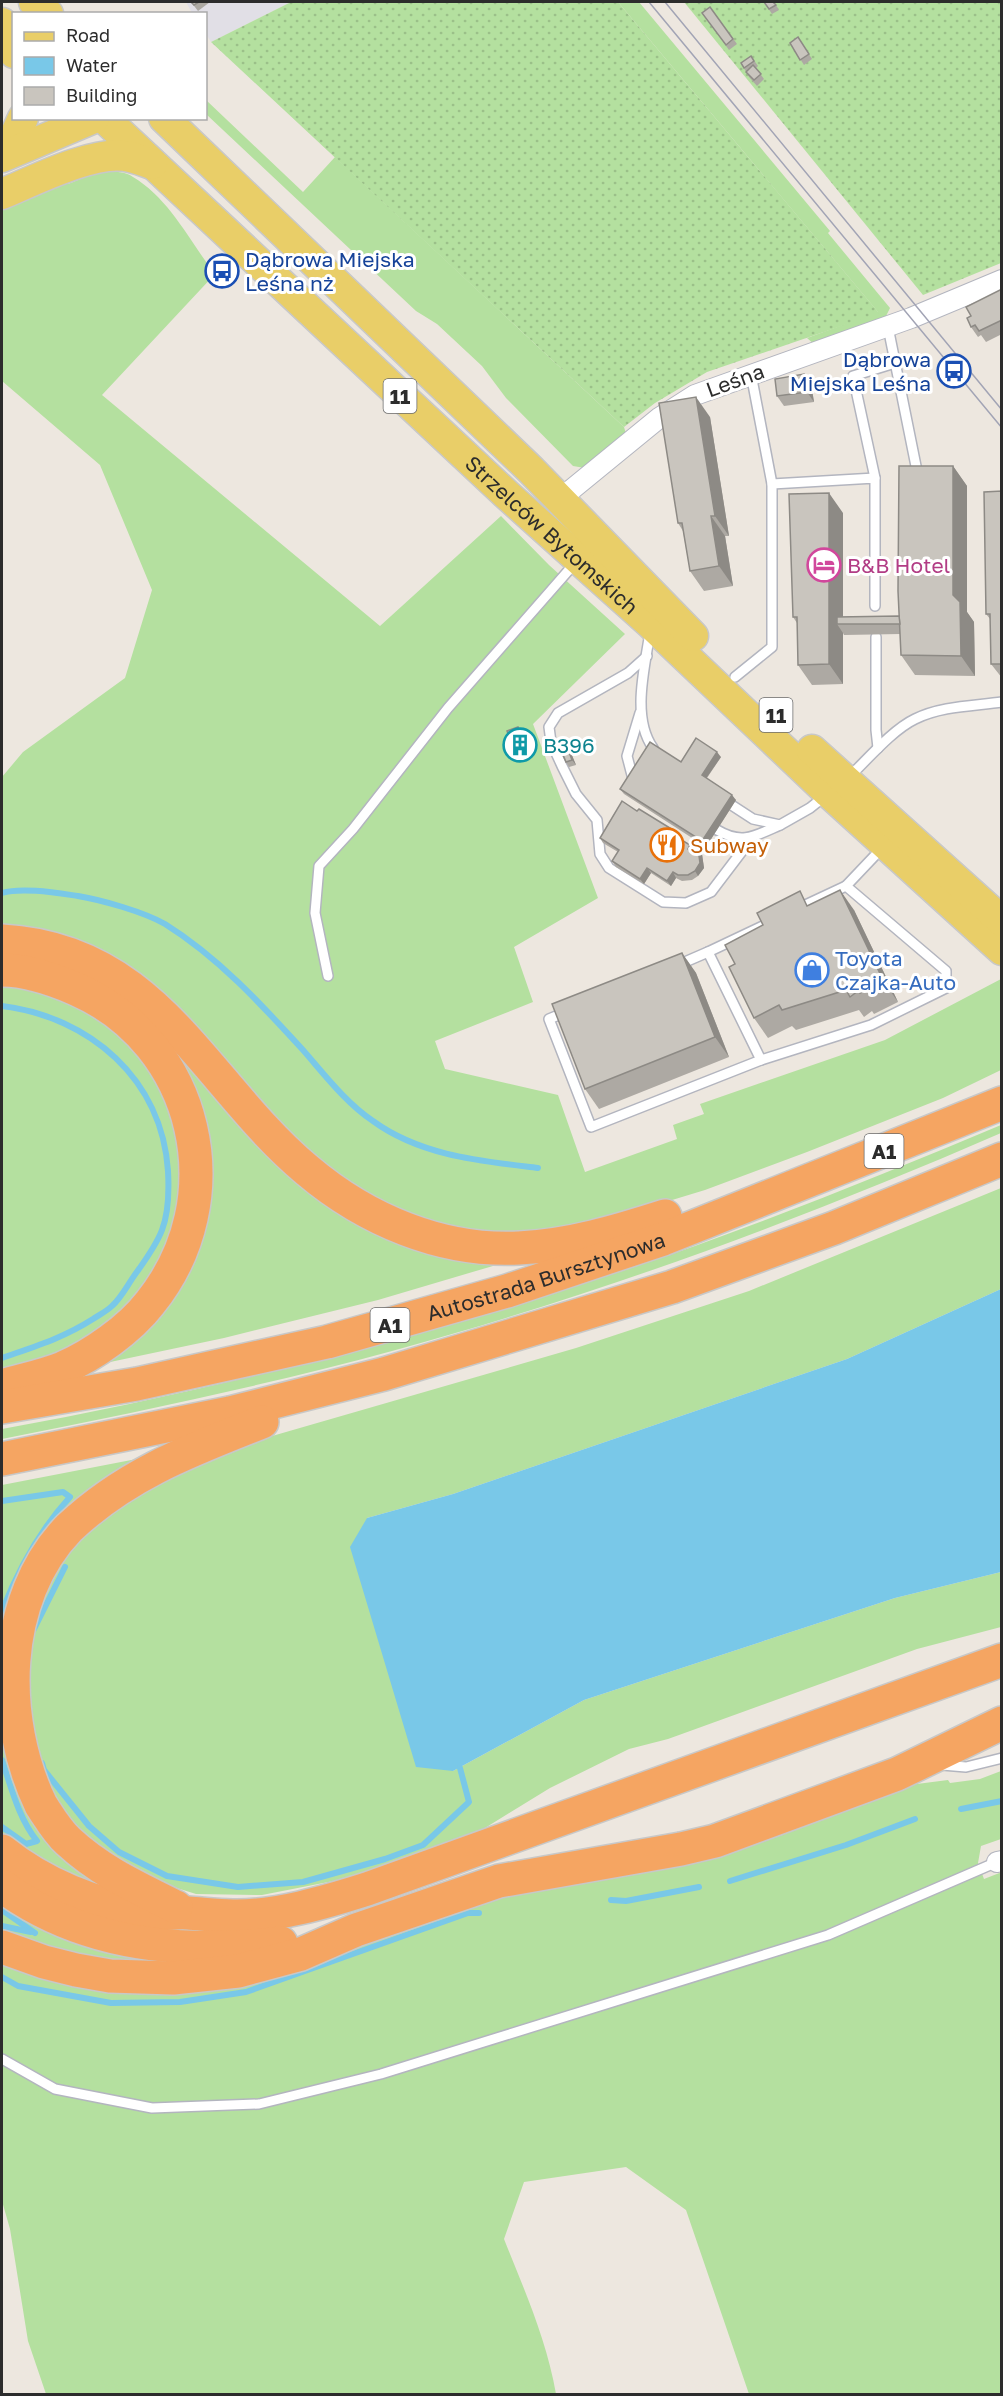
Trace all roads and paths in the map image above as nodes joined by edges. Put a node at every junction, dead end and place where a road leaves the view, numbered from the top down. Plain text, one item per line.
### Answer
1 (34, 2) edge
2 (46, 12) edge
3 (2, 22) edge
4 (12, 48) edge
5 (21, 120) edge
6 (89, 120) edge
7 (98, 120) edge
8 (106, 120) edge
9 (124, 120) edge
10 (166, 120) edge
11 (192, 144) junction
12 (2, 152) edge
13 (2, 157) edge
14 (152, 164) junction
15 (64, 168) junction
16 (2, 194) edge
17 (1002, 280) edge
18 (888, 327) junction
19 (895, 363) junction
20 (751, 374) junction
21 (917, 471) edge
22 (875, 478) junction
23 (772, 484) junction
24 (560, 499) junction
25 (578, 559) junction
26 (875, 606) dead end
27 (651, 624) junction
28 (876, 637) dead end
29 (647, 656) junction
30 (735, 677) junction
31 (1002, 702) edge
32 (640, 711) junction
33 (653, 748) edge
34 (878, 748) junction
35 (633, 779) edge
36 (837, 787) junction
37 (733, 806) dead end
38 (780, 825) junction
39 (717, 830) dead end
40 (752, 838) junction
41 (885, 846) junction
42 (846, 886) junction
43 (793, 911) edge
44 (771, 921) edge
45 (1002, 921) edge
46 (2, 941) edge
47 (1002, 950) edge
48 (708, 952) junction
49 (2, 970) edge
50 (666, 970) edge
51 (328, 976) dead end
52 (571, 1010) edge
53 (761, 1060) junction
54 (1002, 1103) edge
55 (1002, 1159) edge
56 (766, 1198) junction
57 (384, 1374) junction
58 (2, 1386) edge
59 (2, 1407) edge
60 (2, 1459) edge
61 (1002, 1660) edge
62 (1002, 1723) edge
63 (1002, 1758) edge
64 (919, 1764) junction
65 (2, 1851) edge
66 (999, 1862) edge
67 (2, 1886) edge
68 (186, 1913) junction
69 (356, 1930) junction
70 (2, 1947) edge
71 (2, 2059) edge

1 - 2 main road
3 - 4 main road
5 - 12 main road
6 - 13 main road
7 - 15 main road
8 - 14 main road, Strzelców Bytomskich / 11
9 - 11 main road
10 - 11 main road, Strzelców Bytomskich / 11
11 - 24 main road, Strzelców Bytomskich / 11
14 - 15 main road
14 - 25 main road, Strzelców Bytomskich / 11
15 - 16 main road
17 - 18 street, Leśna
18 - 19 lane
18 - 20 street, Leśna
19 - 21 lane
19 - 22 lane
20 - 23 lane
20 - 24 street, Leśna
22 - 23 lane
22 - 26 lane
23 - 30 lane
24 - 30 main road, Strzelców Bytomskich / 11
25 - 27 main road, Strzelców Bytomskich / 11
25 - 51 lane
27 - 29 lane
27 - 36 main road, Strzelców Bytomskich / 11
28 - 34 lane
29 - 32 lane
29 - 40 lane
30 - 36 main road, Strzelców Bytomskich / 11
31 - 34 lane
32 - 33 lane
32 - 35 lane
34 - 36 lane
36 - 38 lane
36 - 41 main road, Strzelców Bytomskich / 11
36 - 45 main road, Strzelców Bytomskich / 11
37 - 38 lane
38 - 40 lane
39 - 40 lane
41 - 42 lane
41 - 47 main road, Strzelców Bytomskich / 11
42 - 43 lane
42 - 53 lane
44 - 48 lane
46 - 56 highway
48 - 50 lane
48 - 53 lane
49 - 58 highway
52 - 53 lane
54 - 56 highway, Autostrada Bursztynowa / A1
55 - 57 highway, A1
56 - 59 highway, Autostrada Bursztynowa / A1
57 - 60 highway, A1
57 - 68 highway
61 - 68 highway
62 - 64 highway
63 - 64 lane
64 - 69 highway
65 - 68 highway
66 - 71 lane
67 - 69 highway
69 - 70 highway

